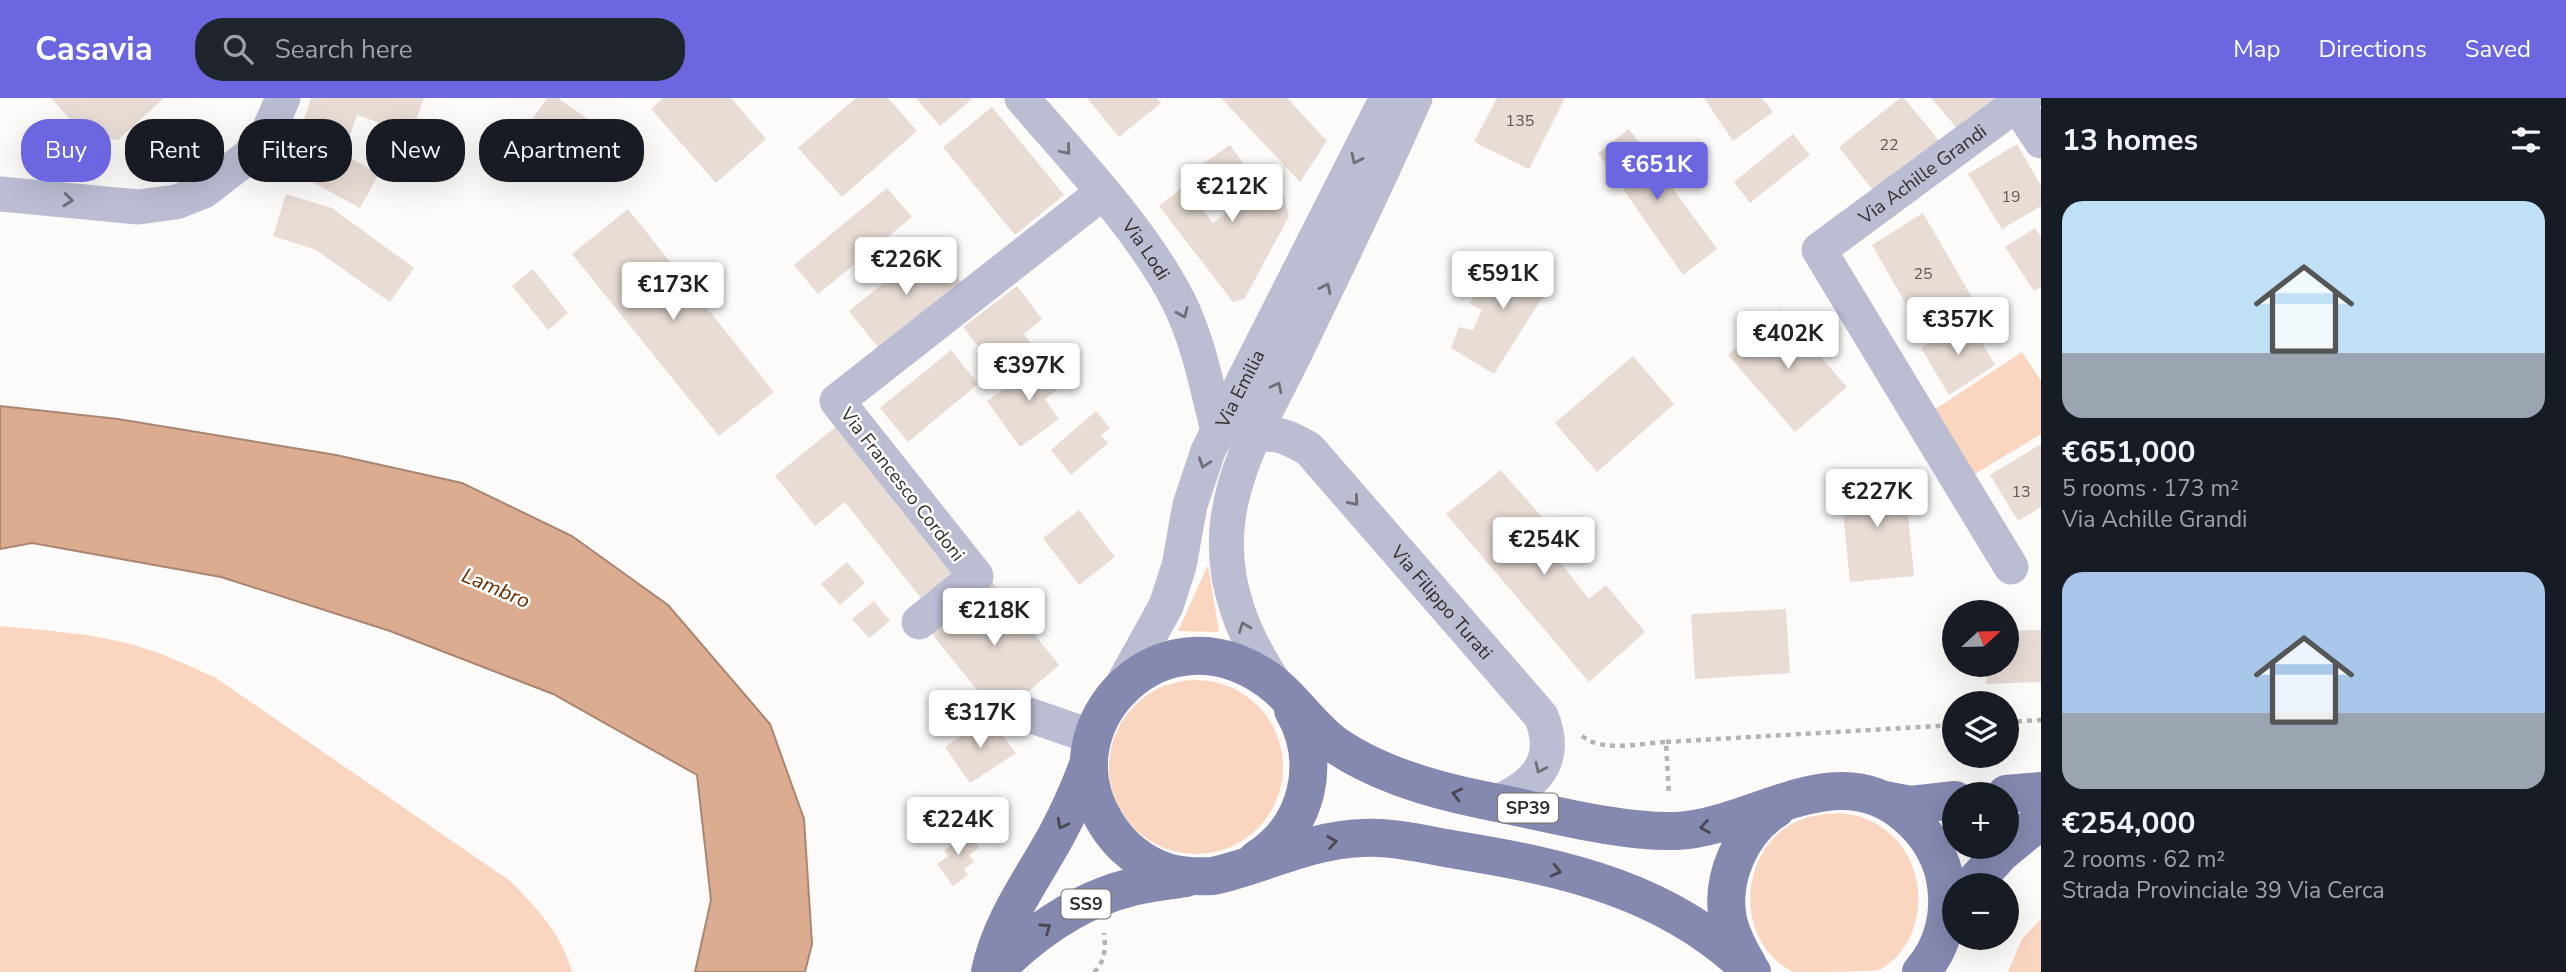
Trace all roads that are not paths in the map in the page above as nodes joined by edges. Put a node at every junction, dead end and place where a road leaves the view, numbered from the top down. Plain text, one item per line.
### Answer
1 (283, 98) edge
2 (1022, 98) edge
3 (1387, 98) edge
4 (1415, 98) edge
5 (2018, 100) edge
6 (2041, 141) edge
7 (1102, 193) junction
8 (0, 194) edge
9 (1218, 430) junction
10 (1254, 435) junction
11 (2011, 567) dead end
12 (919, 622) dead end
13 (1120, 689) junction
14 (1281, 692) junction
15 (1027, 714) dead end
16 (1091, 750) junction
17 (2041, 791) edge
18 (2019, 793) edge
19 (1793, 799) junction
20 (1882, 799) junction
21 (1498, 802) junction
22 (1942, 802) edge
23 (2041, 820) edge
24 (1243, 867) junction
25 (1943, 873) edge
26 (1982, 873) edge
27 (1197, 877) junction
28 (1942, 937) edge
29 (1751, 971) edge
30 (1923, 971) edge
31 (992, 972) edge

8 -> 1 street
2 -> 7 street, Via Lodi
3 -> 9 street, Via Emilia
10 -> 4 street, Via Emilia
5 - 6 street
5 - 11 street, Via Achille Grandi
7 -> 9 street, Via Lodi
7 - 12 street, Via Francesco Cordoni
9 -> 13 street, Via Emilia
14 -> 10 street, Via Emilia
10 -> 21 street, Via Filippo Turati
13 - 14 main road, SP39
13 - 16 main road, SP39
21 -> 14 main road, SP39
14 - 24 main road, SP39
15 - 16 street
16 - 27 main road, SP39
16 -> 31 main road, SS9
17 - 18 main road
19 - 20 main road, SP39
19 -> 21 main road, SP39
19 - 29 main road, SP39
20 - 22 main road, SP39
20 - 25 main road, SP39
23 - 26 main road
24 - 27 main road, SP39
24 -> 29 main road, SP39
31 -> 27 main road, SS9
28 - 30 main road, SP39

